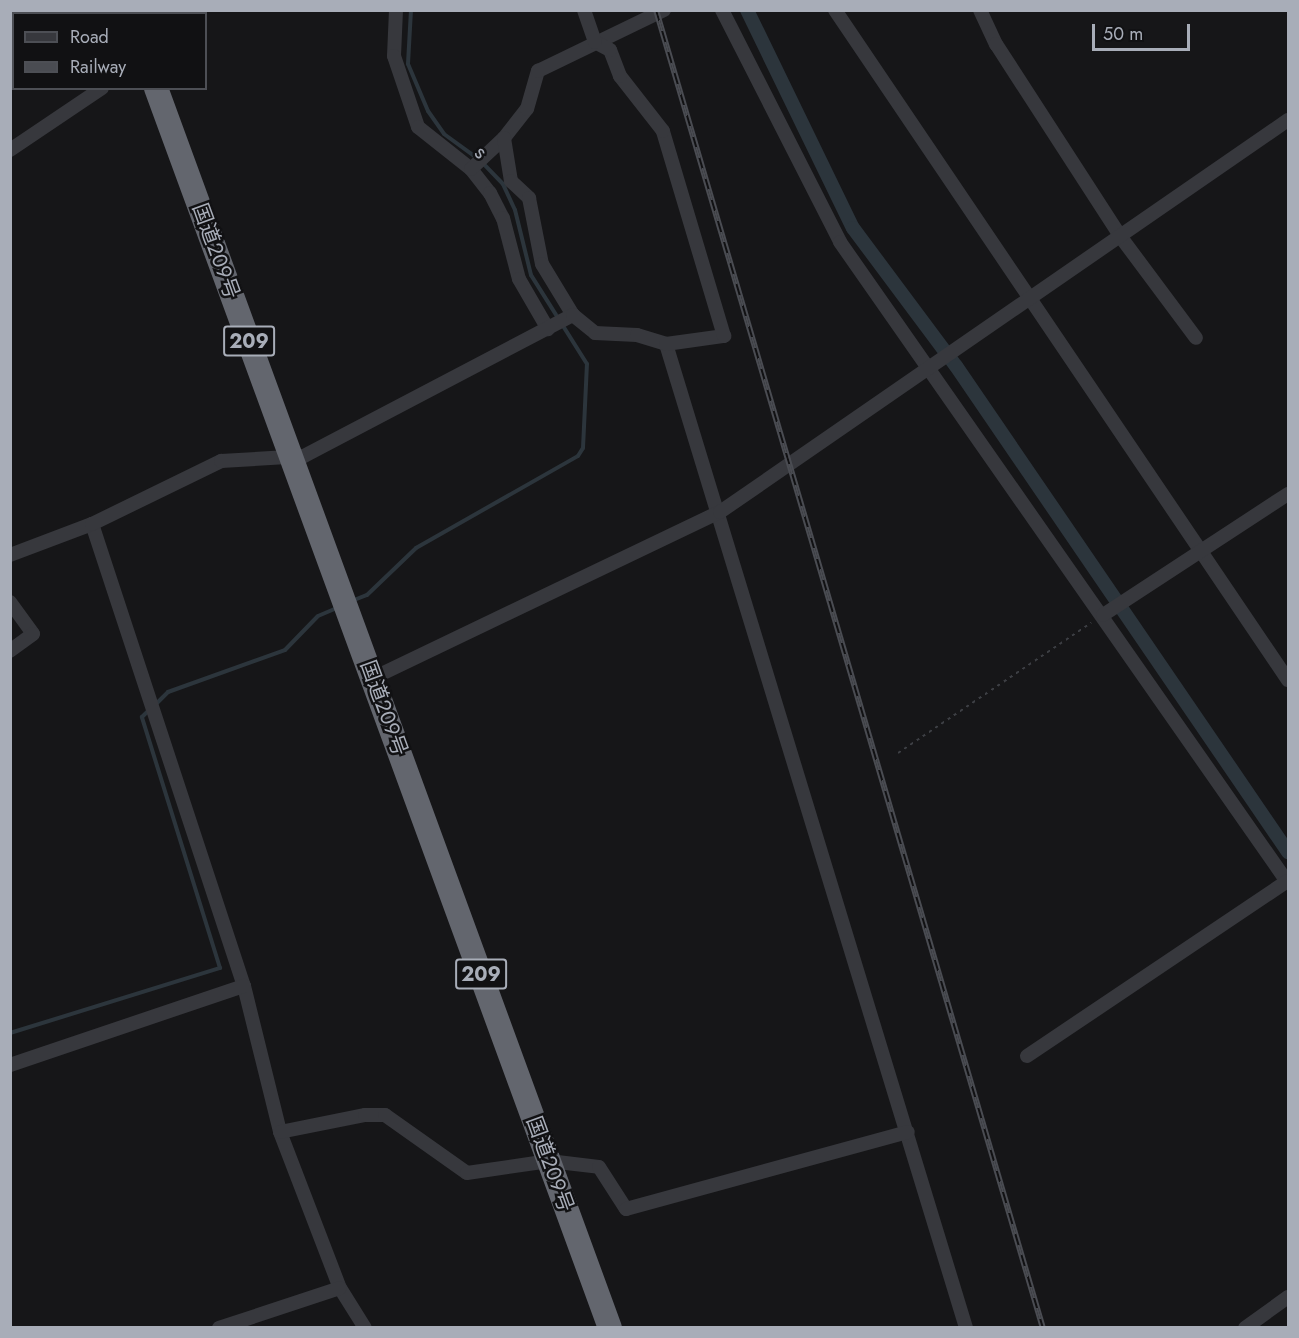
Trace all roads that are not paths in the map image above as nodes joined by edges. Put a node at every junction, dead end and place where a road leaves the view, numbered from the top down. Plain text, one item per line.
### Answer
1 (396, 10) edge
2 (584, 10) edge
3 (664, 10) edge
4 (722, 10) edge
5 (835, 10) edge
6 (980, 10) edge
7 (595, 42) junction
8 (99, 90) edge
9 (157, 90) edge
10 (1288, 120) edge
11 (504, 138) junction
12 (10, 150) edge
13 (471, 168) junction
14 (1120, 236) junction
15 (1029, 298) junction
16 (561, 322) junction
17 (1196, 338) dead end
18 (666, 344) junction
19 (928, 367) junction
20 (292, 457) junction
21 (1288, 494) edge
22 (720, 512) junction
23 (92, 524) junction
24 (1202, 552) junction
25 (10, 555) edge
26 (10, 602) edge
27 (1103, 615) junction
28 (10, 651) edge
29 (373, 678) junction
30 (1288, 680) edge
31 (1288, 882) edge
32 (244, 986) junction
33 (1027, 1056) dead end
34 (10, 1065) edge
35 (280, 1132) junction
36 (908, 1132) junction
37 (549, 1161) junction
38 (340, 1288) junction
39 (1288, 1298) edge
40 (219, 1328) edge
41 (365, 1328) edge
42 (610, 1328) edge
43 (966, 1328) edge
44 (1245, 1328) edge

1 - 13 street, s
2 - 7 street
3 - 7 street
4 - 19 street
5 - 15 street
6 - 14 street
7 - 11 street
7 - 18 street
8 - 12 street
9 - 20 highway, 国道209号 / 209
10 - 14 street
11 - 13 street
11 - 16 street
13 - 16 street, s
14 - 15 street
14 - 17 street
15 - 19 street
15 - 24 street
16 - 18 street
16 - 20 street
18 - 22 street
19 - 22 street
19 - 27 street
20 - 23 street
20 - 29 highway, 国道209号 / 209
21 - 24 street
22 - 29 street
22 - 36 street
23 - 25 street
23 - 32 street
24 - 27 street
24 - 30 street
26 - 28 street
27 - 31 street
29 - 37 highway, 国道209号 / 209
31 - 33 street
32 - 34 street
32 - 35 street
35 - 37 street
35 - 38 street
36 - 37 street
36 - 43 street
37 - 42 highway, 国道209号 / 209
38 - 40 street
38 - 41 street
39 - 44 street

